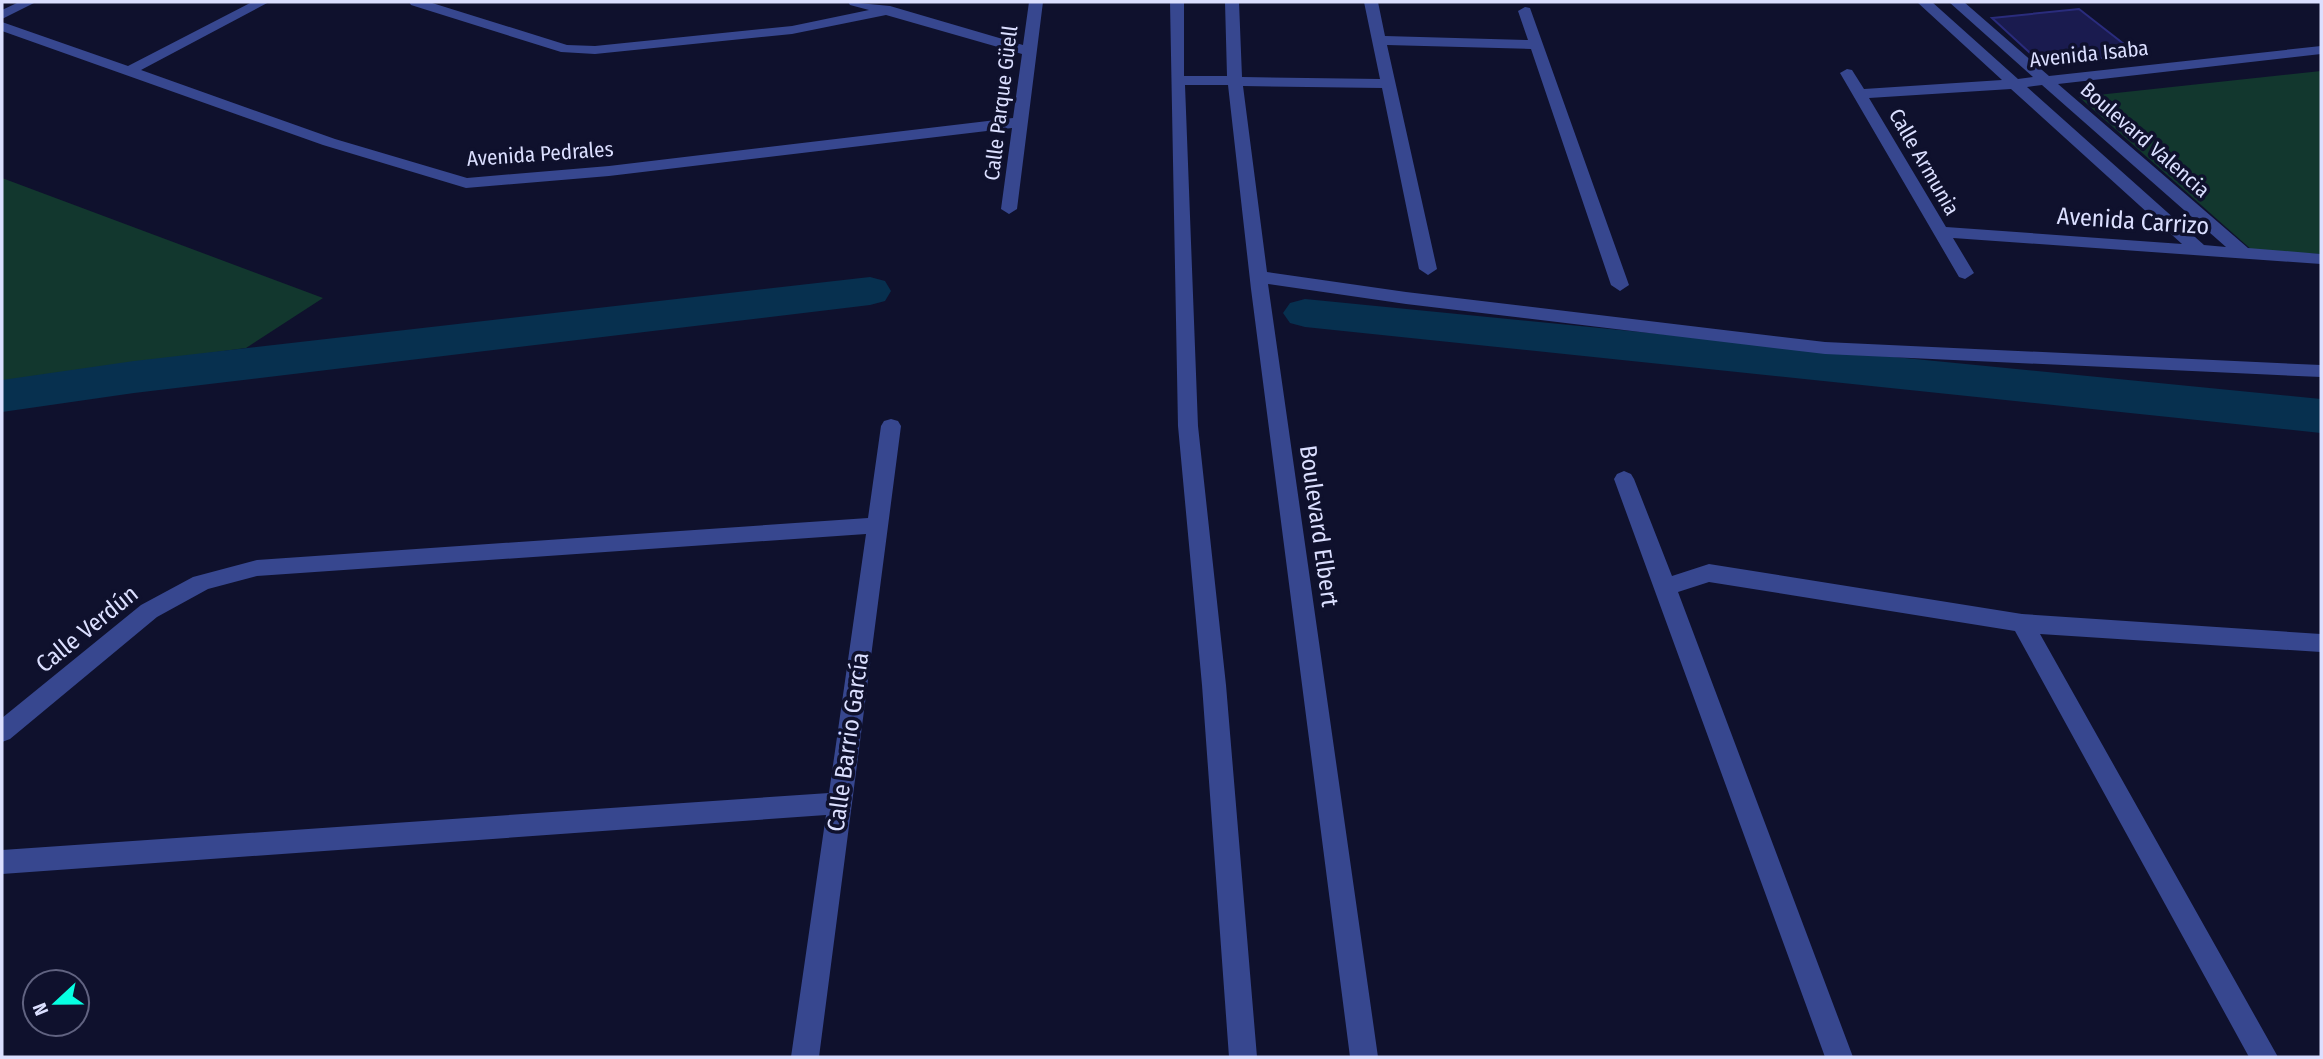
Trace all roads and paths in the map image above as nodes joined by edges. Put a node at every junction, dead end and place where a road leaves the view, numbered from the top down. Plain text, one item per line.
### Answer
1 (29, 2) edge
2 (262, 2) edge
3 (416, 2) edge
4 (855, 2) edge
5 (1036, 2) edge
6 (1177, 2) edge
7 (1232, 2) edge
8 (1371, 2) edge
9 (1924, 2) edge
10 (1956, 2) edge
11 (890, 10) junction
12 (1525, 11) dead end
13 (2, 15) edge
14 (2, 26) edge
15 (1380, 40) junction
16 (1537, 45) junction
17 (2321, 50) edge
18 (1029, 51) junction
19 (127, 72) junction
20 (1847, 73) dead end
21 (1177, 80) junction
22 (2045, 80) junction
23 (1235, 81) junction
24 (1390, 84) junction
25 (2014, 84) junction
26 (1860, 93) junction
27 (1020, 122) junction
28 (1009, 209) dead end
29 (1941, 232) junction
30 (2199, 250) junction
31 (2243, 253) junction
32 (2321, 259) edge
33 (1428, 269) dead end
34 (1965, 273) dead end
35 (1260, 277) junction
36 (1620, 285) dead end
37 (2321, 370) edge
38 (891, 426) dead end
39 (1624, 479) dead end
40 (878, 525) junction
41 (1666, 587) junction
42 (2022, 623) junction
43 (2321, 643) edge
44 (2, 732) edge
45 (840, 803) junction
46 (2, 862) edge
47 (805, 1057) edge
48 (1243, 1057) edge
49 (1364, 1057) edge
50 (1839, 1057) edge
51 (2264, 1057) edge

1 - 13 street
2 - 19 street
3 - 11 street
4 - 11 street
5 - 18 street, Calle Parque Güell
6 - 21 street
7 - 23 street, Boulevard Elbert
8 - 15 street
9 - 25 street, Boulevard Valencia
10 - 22 street, Boulevard Valencia
11 - 18 street
12 - 16 street
14 - 19 street, Avenida Pedrales
15 - 16 street
15 - 24 street
16 - 36 street
17 - 22 street, Avenida Isaba
18 - 27 street, Calle Parque Güell
19 - 27 street, Avenida Pedrales
20 - 26 street, Calle Armunia
21 - 23 street
21 - 48 street
22 - 25 street, Avenida Isaba
22 - 31 street, Boulevard Valencia
23 - 24 street
23 - 35 street, Boulevard Elbert
24 - 33 street
25 - 26 street, Avenida Isaba
25 - 30 street, Boulevard Valencia
26 - 29 street, Calle Armunia
27 - 28 street, Calle Parque Güell
29 - 30 street, Avenida Carrizo
29 - 34 street, Calle Armunia
30 - 31 street, Avenida Carrizo
31 - 32 street, Avenida Carrizo
35 - 37 street
35 - 49 street, Boulevard Elbert
38 - 40 street, Calle Barrio García
39 - 41 street
40 - 44 street, Calle Verdún
40 - 45 street, Calle Barrio García
41 - 42 street
41 - 50 street
42 - 43 street
42 - 51 street
45 - 46 street
45 - 47 street, Calle Barrio García

